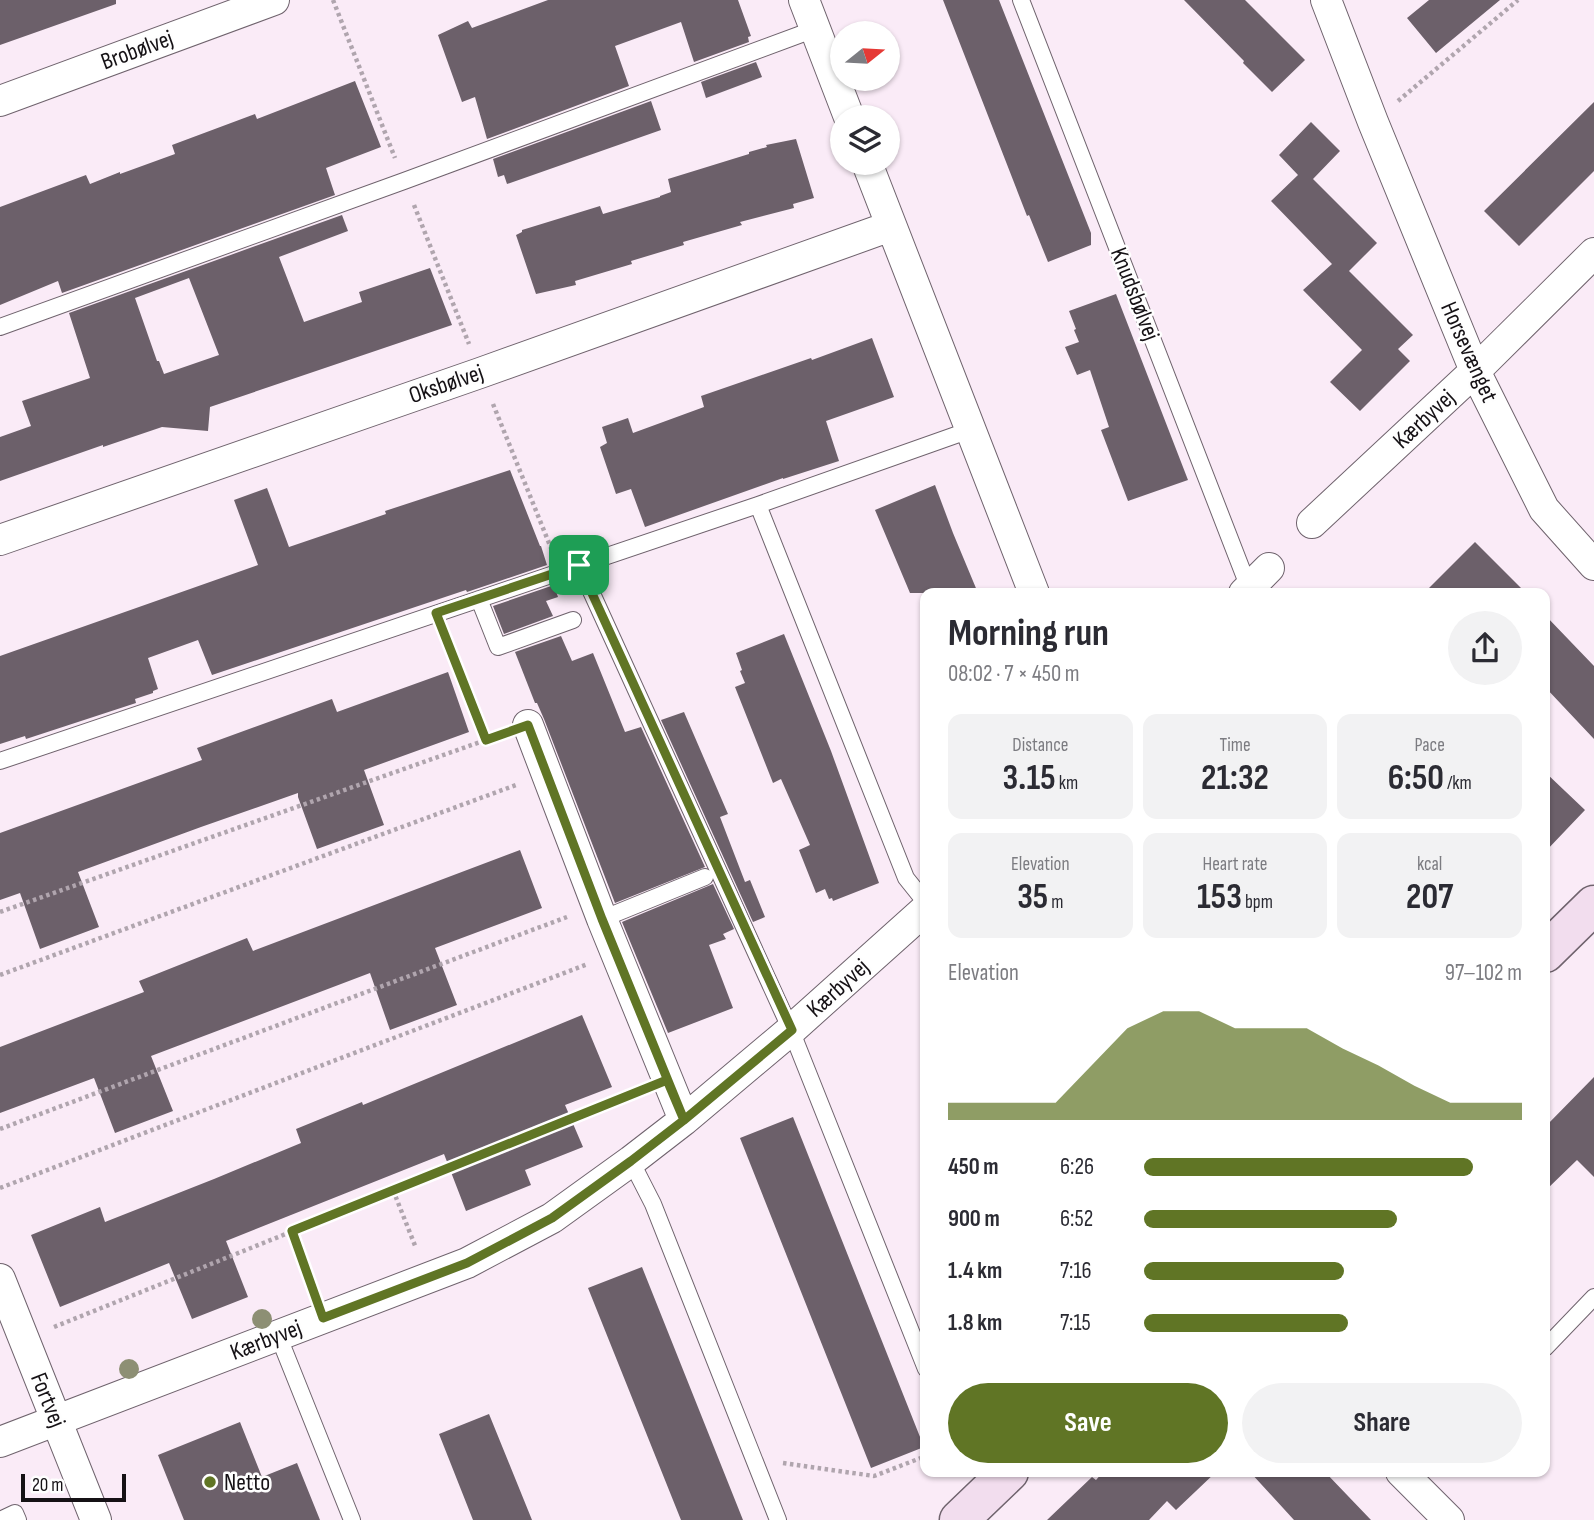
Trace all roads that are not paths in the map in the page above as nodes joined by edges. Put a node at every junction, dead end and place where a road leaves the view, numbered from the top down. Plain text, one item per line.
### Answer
1 (274, 0) edge
2 (804, 0) edge
3 (1021, 0) edge
4 (1326, 0) edge
5 (815, 29) junction
6 (0, 101) edge
7 (844, 105) edge
8 (872, 175) edge
9 (891, 226) junction
10 (1594, 253) edge
11 (0, 327) edge
12 (1475, 371) junction
13 (970, 430) junction
14 (758, 505) junction
15 (1312, 523) dead end
16 (0, 540) edge
17 (579, 565) junction
18 (1594, 565) edge
19 (1254, 583) edge
20 (1032, 588) edge
21 (479, 599) junction
22 (573, 620) dead end
23 (528, 725) road end
24 (0, 761) edge
25 (705, 877) dead end
26 (920, 896) edge
27 (1594, 905) edge
28 (599, 912) junction
29 (920, 914) edge
30 (1550, 948) edge
31 (792, 1030) junction
32 (684, 1120) junction
33 (631, 1161) junction
34 (0, 1279) edge
35 (1594, 1297) edge
36 (278, 1335) junction
37 (1550, 1343) edge
38 (920, 1353) edge
39 (56, 1420) junction
40 (0, 1442) edge
41 (1004, 1477) edge
42 (1415, 1477) edge
43 (0, 1520) edge
44 (18, 1520) edge
45 (96, 1520) edge
46 (352, 1520) edge
47 (778, 1520) edge
48 (959, 1520) edge
49 (1449, 1520) edge

1 - 6 street, Brobølvej
2 - 5 street
3 - 19 lane, Knudsbølvej
4 - 12 street, Horsevænget
5 - 7 street
5 - 11 lane
8 - 9 street
9 - 13 street
9 - 16 street, Oksbølvej
10 - 12 street, Kærbyvej
12 - 15 street, Kærbyvej
12 - 18 street, Horsevænget
13 - 14 lane
13 - 20 street
14 - 17 lane
14 - 26 lane
17 - 21 lane
17 - 31 lane
21 - 22 lane
21 - 24 lane
23 - 28 street
25 - 28 lane
27 - 30 street
28 - 32 street
29 - 31 street, Kærbyvej
31 - 32 street, Kærbyvej
31 - 38 lane
32 - 33 street, Kærbyvej
33 - 36 street, Kærbyvej
33 - 47 lane
34 - 39 street, Fortvej
35 - 37 lane
36 - 39 street, Kærbyvej
36 - 46 lane
39 - 40 street, Kærbyvej
39 - 45 street, Fortvej
41 - 48 street
42 - 49 street
43 - 44 lane

